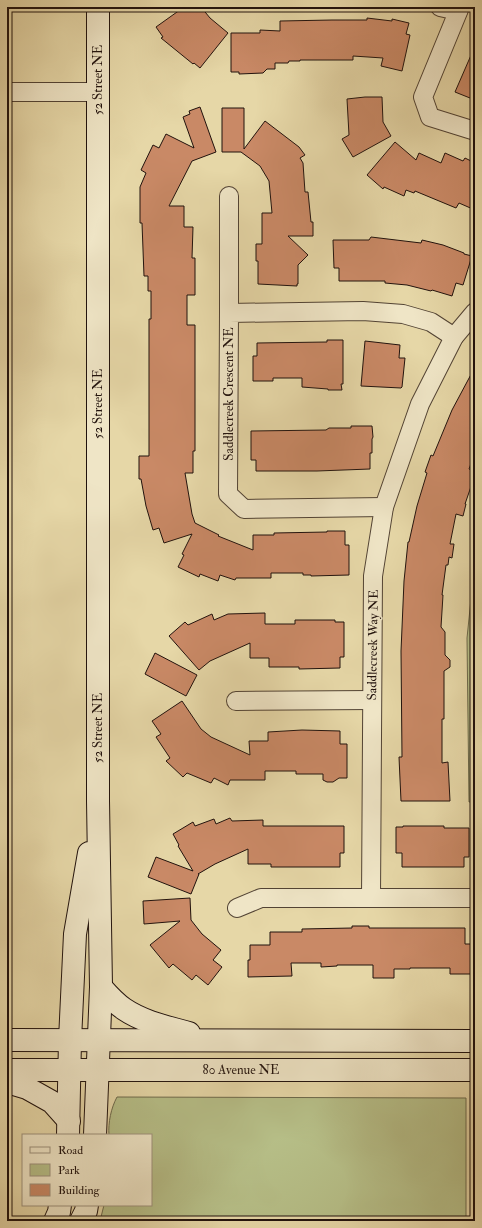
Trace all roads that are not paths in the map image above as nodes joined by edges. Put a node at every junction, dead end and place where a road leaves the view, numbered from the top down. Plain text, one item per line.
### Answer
1 (98, 7) edge
2 (440, 7) edge
3 (459, 9) edge
4 (7, 92) edge
5 (98, 92) junction
6 (475, 131) edge
7 (229, 196) dead end
8 (475, 312) edge
9 (229, 313) junction
10 (454, 337) junction
11 (384, 507) junction
12 (372, 700) junction
13 (236, 701) dead end
14 (98, 801) junction
15 (371, 898) junction
16 (475, 898) edge
17 (237, 908) dead end
18 (101, 987) junction
19 (7, 1040) edge
20 (70, 1040) junction
21 (99, 1040) junction
22 (213, 1040) junction
23 (475, 1041) edge
24 (7, 1070) edge
25 (98, 1070) junction
26 (475, 1070) edge
27 (70, 1071) junction
28 (7, 1082) edge
29 (69, 1128) edge
30 (95, 1134) edge
31 (60, 1206) edge
32 (86, 1206) edge
33 (55, 1221) edge
34 (81, 1221) edge

1 - 5 street, 52 Street NE
2 - 3 street
3 - 6 street
4 - 5 street
5 - 14 street, 52 Street NE
7 - 9 street
8 - 10 street, Saddlecreek Way NE
9 - 10 street, Saddlecreek Crescent NE
9 - 11 street, Saddlecreek Crescent NE
10 - 11 street, Saddlecreek Way NE
11 - 12 street, Saddlecreek Way NE
12 - 13 street
12 - 15 street, Saddlecreek Way NE
14 - 18 street, 52 Street NE
14 - 20 street, 52 Street NE
15 - 16 street
15 - 17 street
18 - 21 street, 52 Street NE
18 - 22 street
19 - 20 street
20 - 21 street
20 - 27 street, 52 Street NE
21 - 22 street
21 - 25 street, 52 Street NE
22 - 23 street
24 - 27 street, 80 Avenue NE
25 - 26 street, 80 Avenue NE
25 - 27 street, 80 Avenue NE
25 - 30 street, 52 Street NE
27 - 29 street, 52 Street NE
28 - 29 street
31 - 33 street
32 - 34 street

